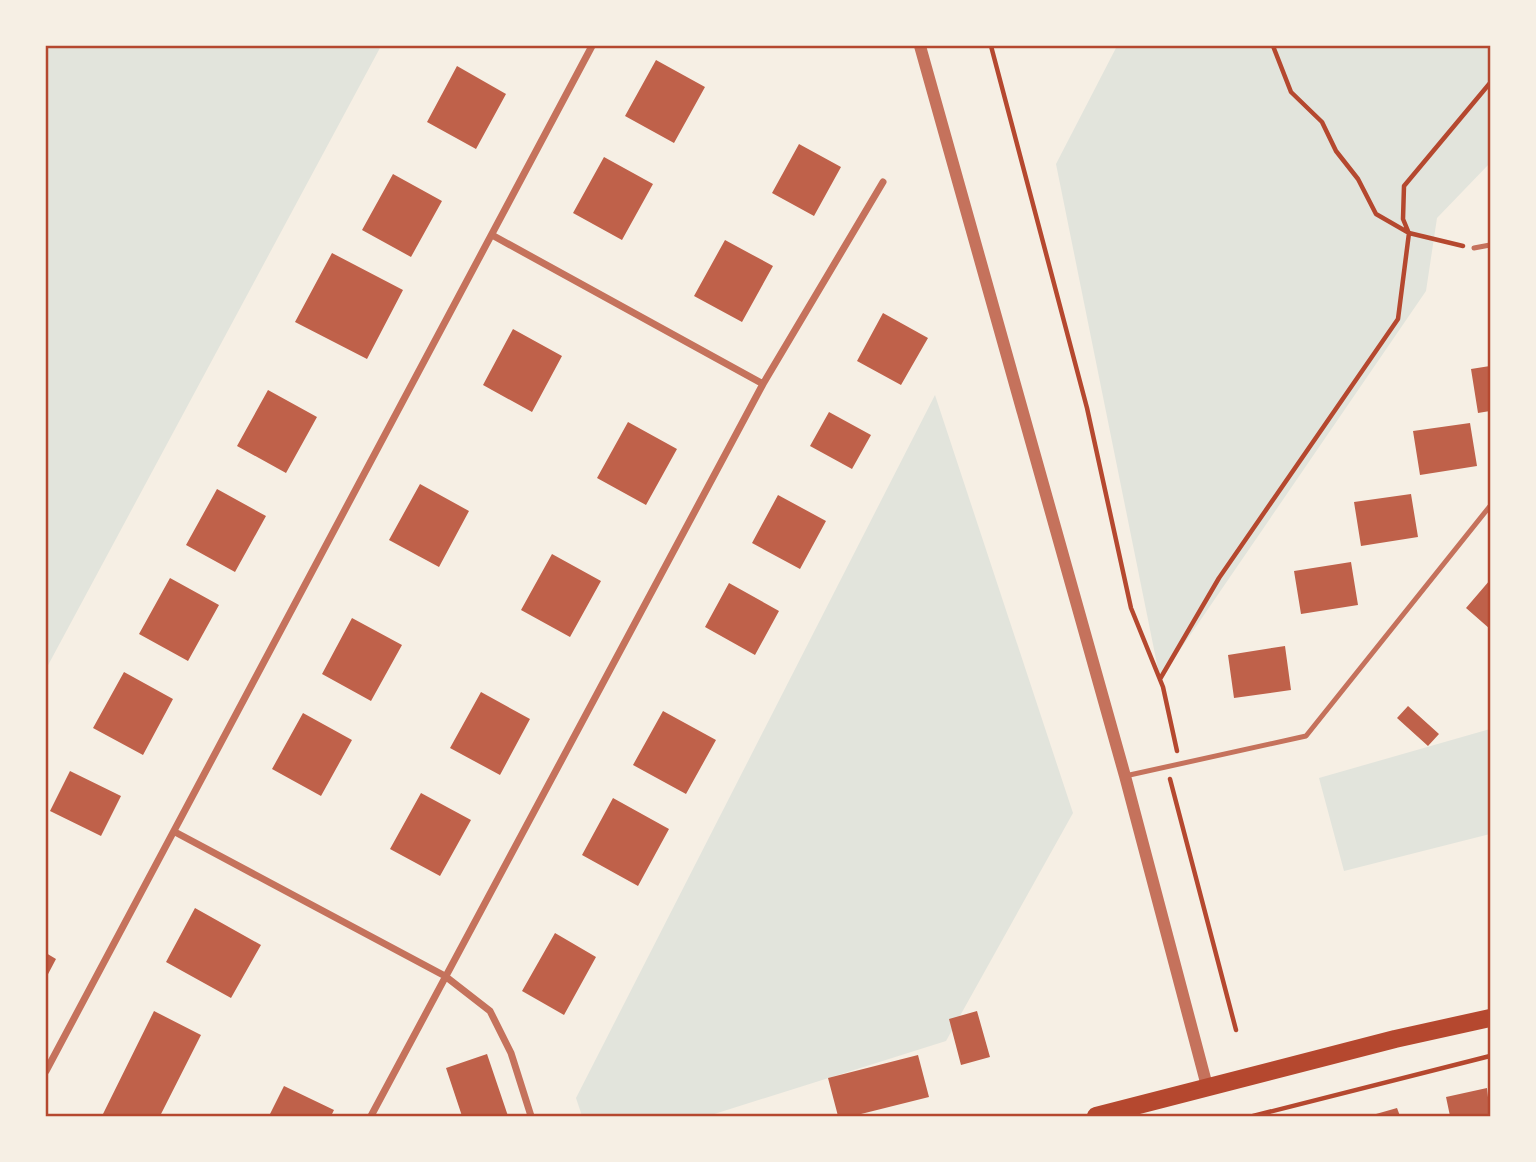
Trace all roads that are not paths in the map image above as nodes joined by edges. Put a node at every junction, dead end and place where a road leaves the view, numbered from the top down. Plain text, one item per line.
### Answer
1 (592, 46) edge
2 (920, 46) edge
3 (883, 182) dead end
4 (492, 234) junction
5 (1490, 245) edge
6 (1474, 248) road end
7 (763, 384) junction
8 (1490, 506) edge
9 (1125, 776) junction
10 (176, 832) junction
11 (445, 976) junction
12 (1490, 1018) edge
13 (46, 1071) edge
14 (1207, 1086) junction
15 (371, 1116) edge
16 (531, 1116) edge
17 (1096, 1116) edge

1 - 4 street
2 - 9 street
3 - 7 street
4 - 7 street
4 - 10 street
5 - 6 lane
7 - 11 street
8 - 9 lane
9 - 14 street
10 - 11 street
10 - 13 street
11 - 15 street
11 - 16 street
12 - 14 main road
14 - 17 main road

